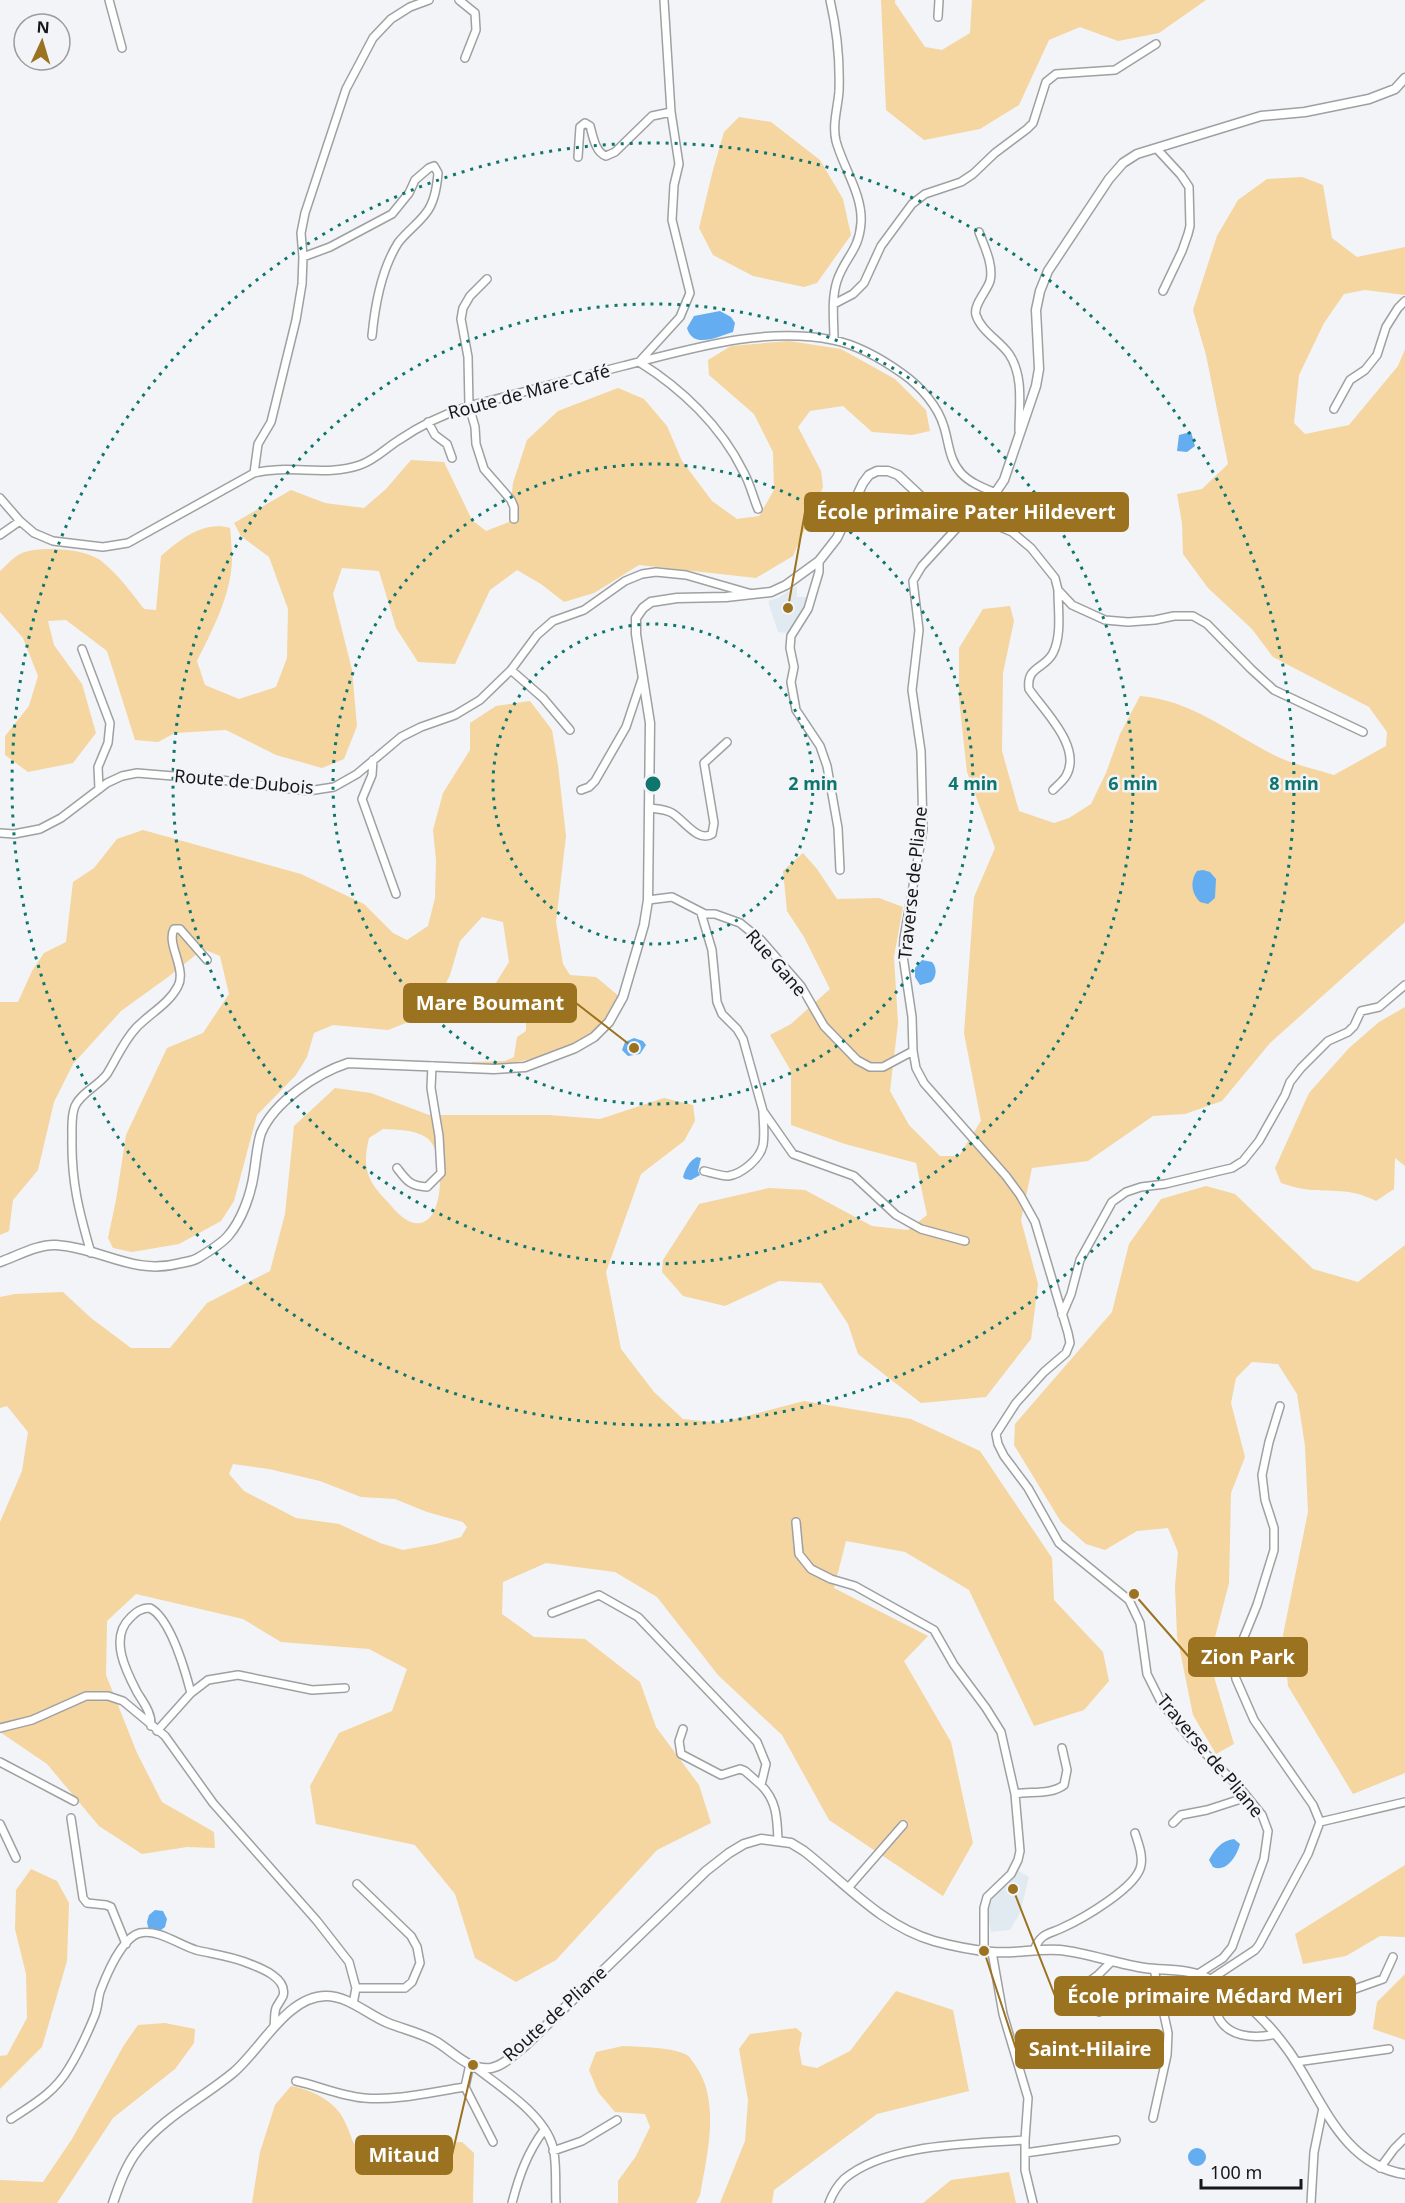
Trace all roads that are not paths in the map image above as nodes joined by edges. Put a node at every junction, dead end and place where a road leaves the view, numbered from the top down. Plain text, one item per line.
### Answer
1 (109, 0) edge
2 (429, 0) edge
3 (459, 0) edge
4 (664, 0) edge
5 (830, 0) edge
6 (939, 0) edge
7 (938, 17) dead end
8 (1156, 44) dead end
9 (122, 48) dead end
10 (465, 58) dead end
11 (1405, 78) edge
12 (671, 112) junction
13 (1157, 149) junction
14 (578, 157) dead end
15 (978, 232) dead end
16 (303, 257) junction
17 (487, 279) dead end
18 (1163, 291) dead end
19 (1405, 301) edge
20 (834, 304) junction
21 (372, 336) dead end
22 (834, 340) junction
23 (639, 362) junction
24 (469, 406) junction
25 (1334, 409) dead end
26 (428, 422) junction
27 (1019, 434) junction
28 (452, 458) dead end
29 (254, 473) junction
30 (996, 493) junction
31 (0, 498) edge
32 (758, 509) dead end
33 (966, 518) junction
34 (514, 519) dead end
35 (20, 521) junction
36 (0, 535) edge
37 (819, 561) junction
38 (1058, 590) junction
39 (753, 594) junction
40 (82, 649) dead end
41 (511, 670) junction
42 (643, 678) junction
43 (570, 730) dead end
44 (1363, 732) dead end
45 (727, 742) dead end
46 (373, 760) junction
47 (99, 789) junction
48 (581, 790) dead end
49 (1053, 790) dead end
50 (649, 808) junction
51 (0, 833) edge
52 (840, 870) dead end
53 (396, 894) dead end
54 (648, 900) junction
55 (701, 913) junction
56 (207, 960) dead end
57 (1405, 985) edge
58 (913, 1051) junction
59 (432, 1066) junction
60 (763, 1111) junction
61 (397, 1168) dead end
62 (704, 1171) dead end
63 (965, 1241) dead end
64 (92, 1253) junction
65 (0, 1263) edge
66 (1062, 1315) junction
67 (1280, 1406) dead end
68 (796, 1522) dead end
69 (552, 1613) dead end
70 (345, 1688) dead end
71 (191, 1693) junction
72 (150, 1725) junction
73 (0, 1728) edge
74 (683, 1729) dead end
75 (157, 1731) junction
76 (1062, 1748) dead end
77 (0, 1762) edge
78 (761, 1785) junction
79 (1015, 1794) junction
80 (1247, 1797) junction
81 (74, 1801) dead end
82 (1405, 1802) edge
83 (71, 1818) dead end
84 (1320, 1822) junction
85 (1173, 1823) dead end
86 (0, 1824) edge
87 (903, 1824) dead end
88 (1135, 1833) dead end
89 (778, 1840) junction
90 (16, 1858) dead end
91 (357, 1884) dead end
92 (848, 1888) junction
93 (126, 1944) junction
94 (1034, 1950) junction
95 (988, 1951) junction
96 (1393, 1957) dead end
97 (1111, 1962) junction
98 (1154, 1969) junction
99 (1198, 1974) junction
100 (1210, 1979) junction
101 (1219, 1985) junction
102 (356, 1988) junction
103 (1241, 1999) junction
104 (353, 2004) junction
105 (1099, 2012) dead end
106 (274, 2026) junction
107 (1276, 2034) junction
108 (1389, 2049) dead end
109 (1296, 2062) junction
110 (472, 2065) junction
111 (296, 2081) dead end
112 (465, 2087) junction
113 (1323, 2108) junction
114 (1153, 2118) dead end
115 (12, 2119) dead end
116 (617, 2120) dead end
117 (544, 2130) junction
118 (1405, 2138) edge
119 (1025, 2140) junction
120 (1116, 2140) dead end
121 (493, 2142) dead end
122 (553, 2151) junction
123 (1025, 2153) junction
124 (1380, 2168) junction
125 (1405, 2174) edge
126 (113, 2203) edge
127 (512, 2203) edge
128 (556, 2203) edge
129 (829, 2203) edge
130 (1033, 2203) edge
131 (1311, 2203) edge

1 - 9 street
2 - 16 street
3 - 10 street
4 - 12 street
5 - 20 street
6 - 7 street
8 - 20 street
11 - 13 street
12 - 14 street
12 - 23 street
13 - 18 street
13 - 27 street
15 - 27 street
16 - 21 street
16 - 29 street
17 - 24 street
19 - 25 street
20 - 22 street
22 - 23 street, Route de Mare Café
22 - 30 street, Route de Mare Café
23 - 24 street, Route de Mare Café
23 - 32 street
24 - 26 street, Route de Mare Café
24 - 34 street
26 - 28 street
26 - 29 street, Route de Mare Café
27 - 30 street
29 - 35 street, Route de Mare Café
30 - 33 street
31 - 35 street, Route de Mare Café
33 - 37 street
33 - 38 street
33 - 58 street, Traverse de Pliane
35 - 36 street
37 - 39 street
37 - 52 street
38 - 44 street
38 - 49 street
39 - 41 street, Route de Dubois
39 - 42 street
40 - 47 street
41 - 43 street
41 - 46 street, Route de Dubois
42 - 48 street
42 - 50 street
45 - 50 street
46 - 47 street, Route de Dubois
46 - 53 street
47 - 51 street, Route de Dubois
50 - 54 street
54 - 55 street, Rue Gane
54 - 59 street
55 - 58 street, Rue Gane
55 - 60 street
56 - 64 street
57 - 66 street
58 - 66 street, Traverse de Pliane
59 - 61 street
59 - 64 street
60 - 62 street
60 - 63 street
64 - 65 street
66 - 80 street, Traverse de Pliane
67 - 84 street
68 - 79 street
69 - 78 street
70 - 71 street
71 - 72 street
71 - 75 street
72 - 73 street
72 - 75 street
74 - 78 street
75 - 102 street
76 - 79 street
77 - 81 street
78 - 89 street
79 - 95 street
80 - 85 street
80 - 99 street, Traverse de Pliane
82 - 84 street
83 - 93 street
84 - 100 street
86 - 90 street
87 - 92 street
88 - 94 street
89 - 92 street, Route de Pliane
89 - 110 street, Route de Pliane
91 - 102 street
92 - 95 street, Route de Pliane
93 - 106 street
93 - 115 street
94 - 95 street, Route de Pliane
94 - 97 street, Route de Pliane
95 - 119 street
96 - 103 street
97 - 98 street, Route de Pliane
97 - 105 street
98 - 99 street, Route de Pliane
98 - 114 street
99 - 100 street, Route de Pliane
100 - 101 street, Route de Pliane
101 - 103 street, Route de Pliane
101 - 107 street
102 - 104 street
103 - 107 street, Route de Pliane
104 - 106 street
104 - 110 street
106 - 126 street
107 - 109 street, Route de Pliane
108 - 109 street
109 - 113 street, Route de Pliane
110 - 112 street
110 - 117 street
111 - 112 street
112 - 121 street
113 - 124 street, Route de Pliane
113 - 131 street
116 - 122 street
117 - 122 street
117 - 127 street
118 - 124 street
119 - 123 street
119 - 129 street
120 - 123 street
122 - 128 street
123 - 130 street
124 - 125 street

